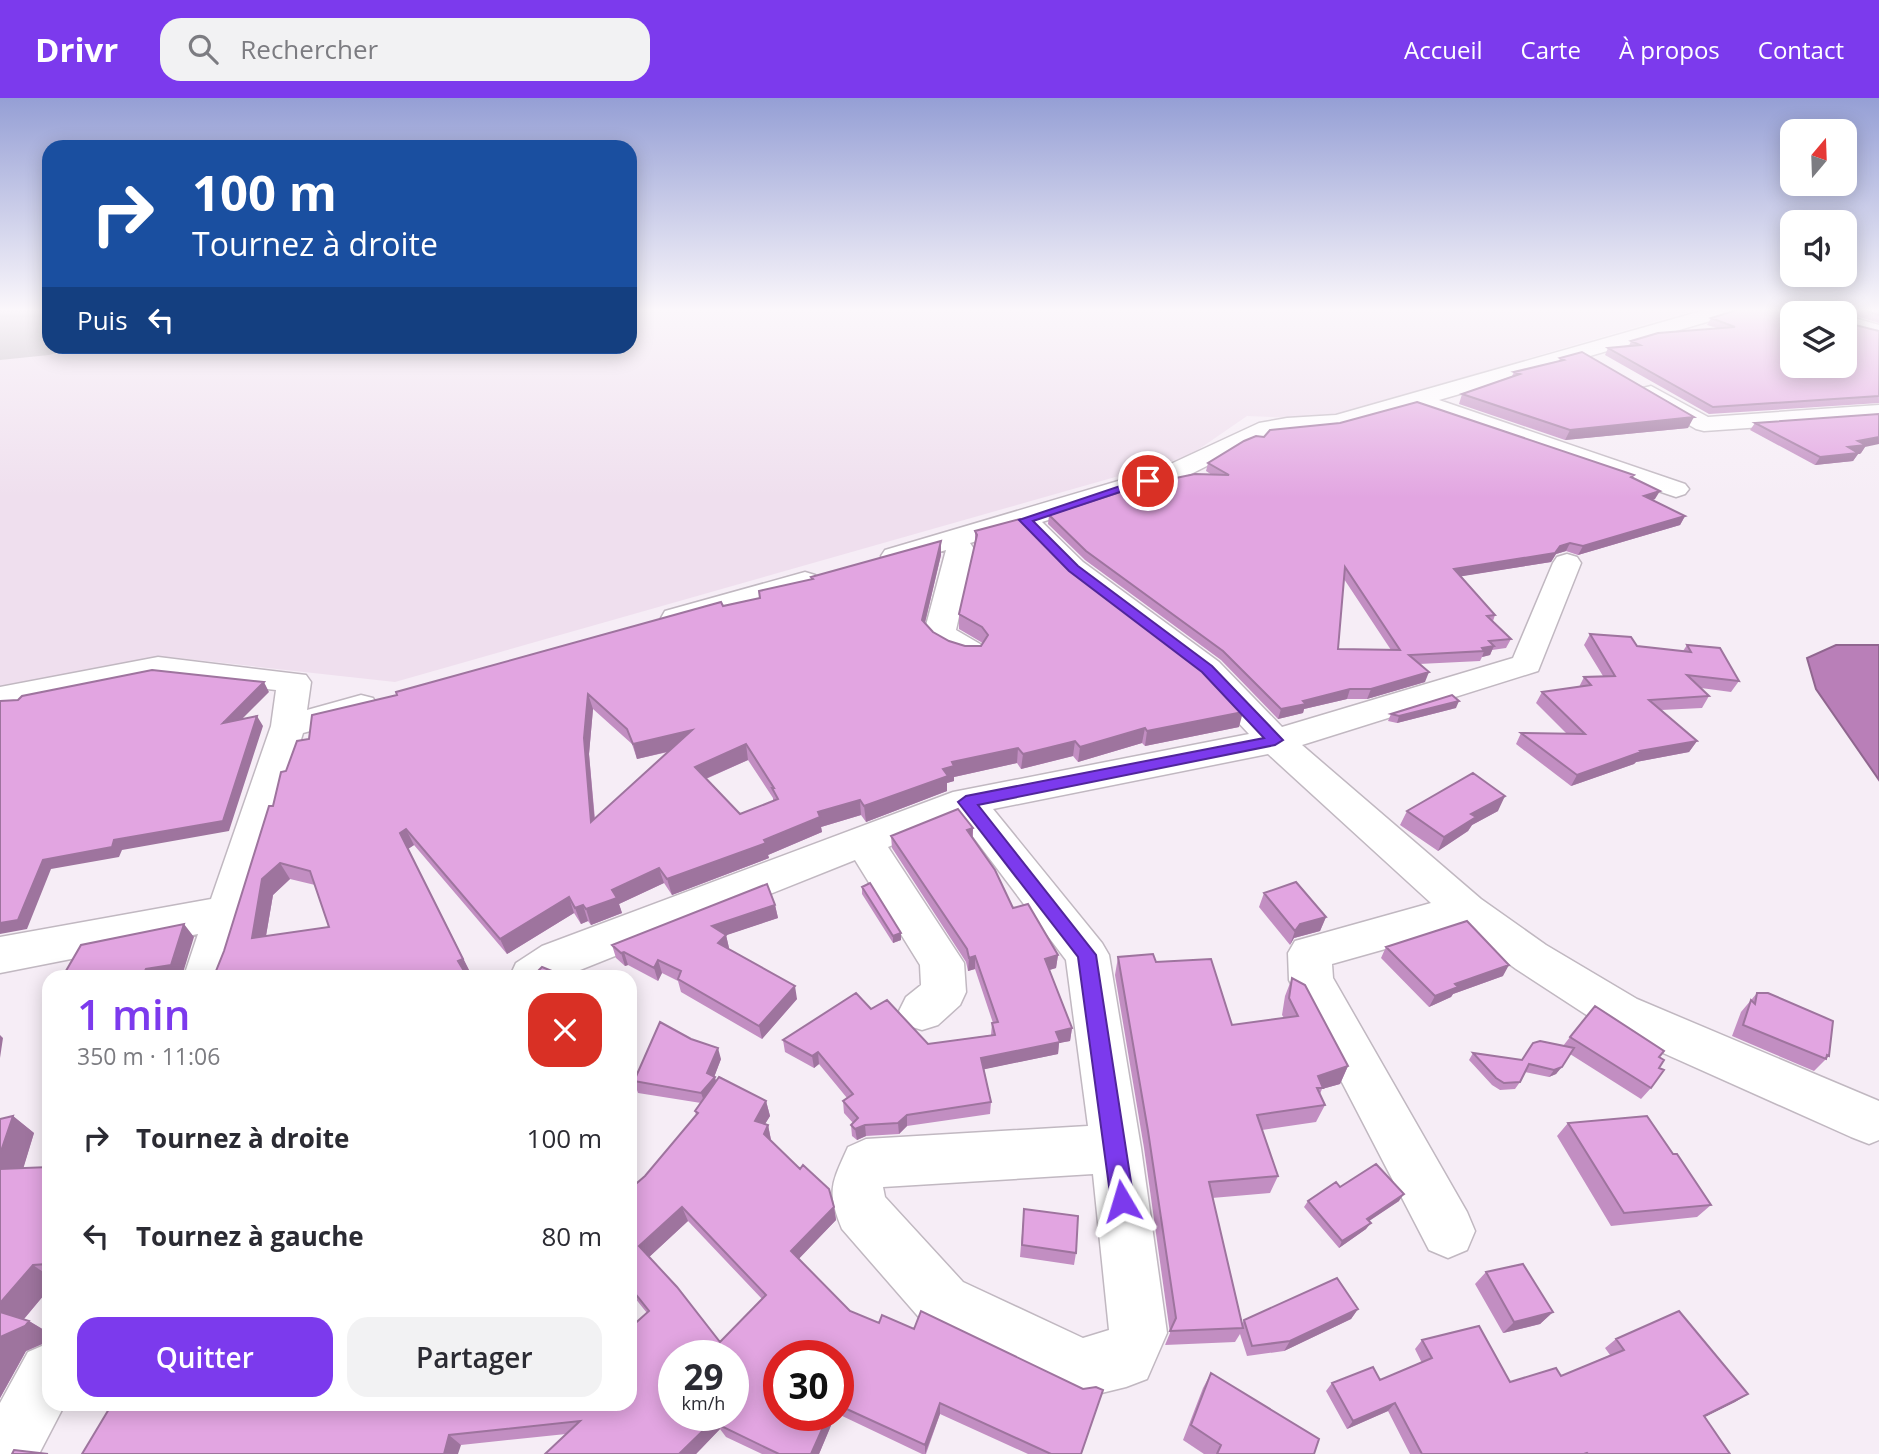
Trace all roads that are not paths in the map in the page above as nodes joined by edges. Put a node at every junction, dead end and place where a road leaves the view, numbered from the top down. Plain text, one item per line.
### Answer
1 (1517, 371) edge
2 (1636, 385) edge
3 (1420, 401) junction
4 (1879, 412) edge
5 (1676, 489) dead end
6 (1025, 520) junction
7 (953, 540) junction
8 (1567, 563) dead end
9 (642, 628) edge
10 (969, 651) edge
11 (393, 697) edge
12 (0, 698) edge
13 (288, 726) junction
14 (1275, 740) junction
15 (966, 802) junction
16 (863, 841) junction
17 (1466, 910) junction
18 (228, 912) junction
19 (0, 955) edge
20 (208, 970) edge
21 (540, 970) edge
22 (922, 1011) dead end
23 (1869, 1121) dead end
24 (1116, 1148) junction
25 (1448, 1231) dead end
26 (42, 1386) edge
27 (6, 1454) edge

1 - 3 street
2 - 4 street
3 - 5 street
3 - 6 street
6 - 7 street
6 - 14 street
7 - 9 street
7 - 10 street
8 - 14 street
11 - 13 street
12 - 13 street
13 - 18 street
14 - 15 street
14 - 17 street
15 - 16 street
15 - 24 street
16 - 21 street
16 - 22 street
17 - 23 street
17 - 25 street
18 - 19 street
18 - 20 street
24 - 24 street
26 - 27 street

